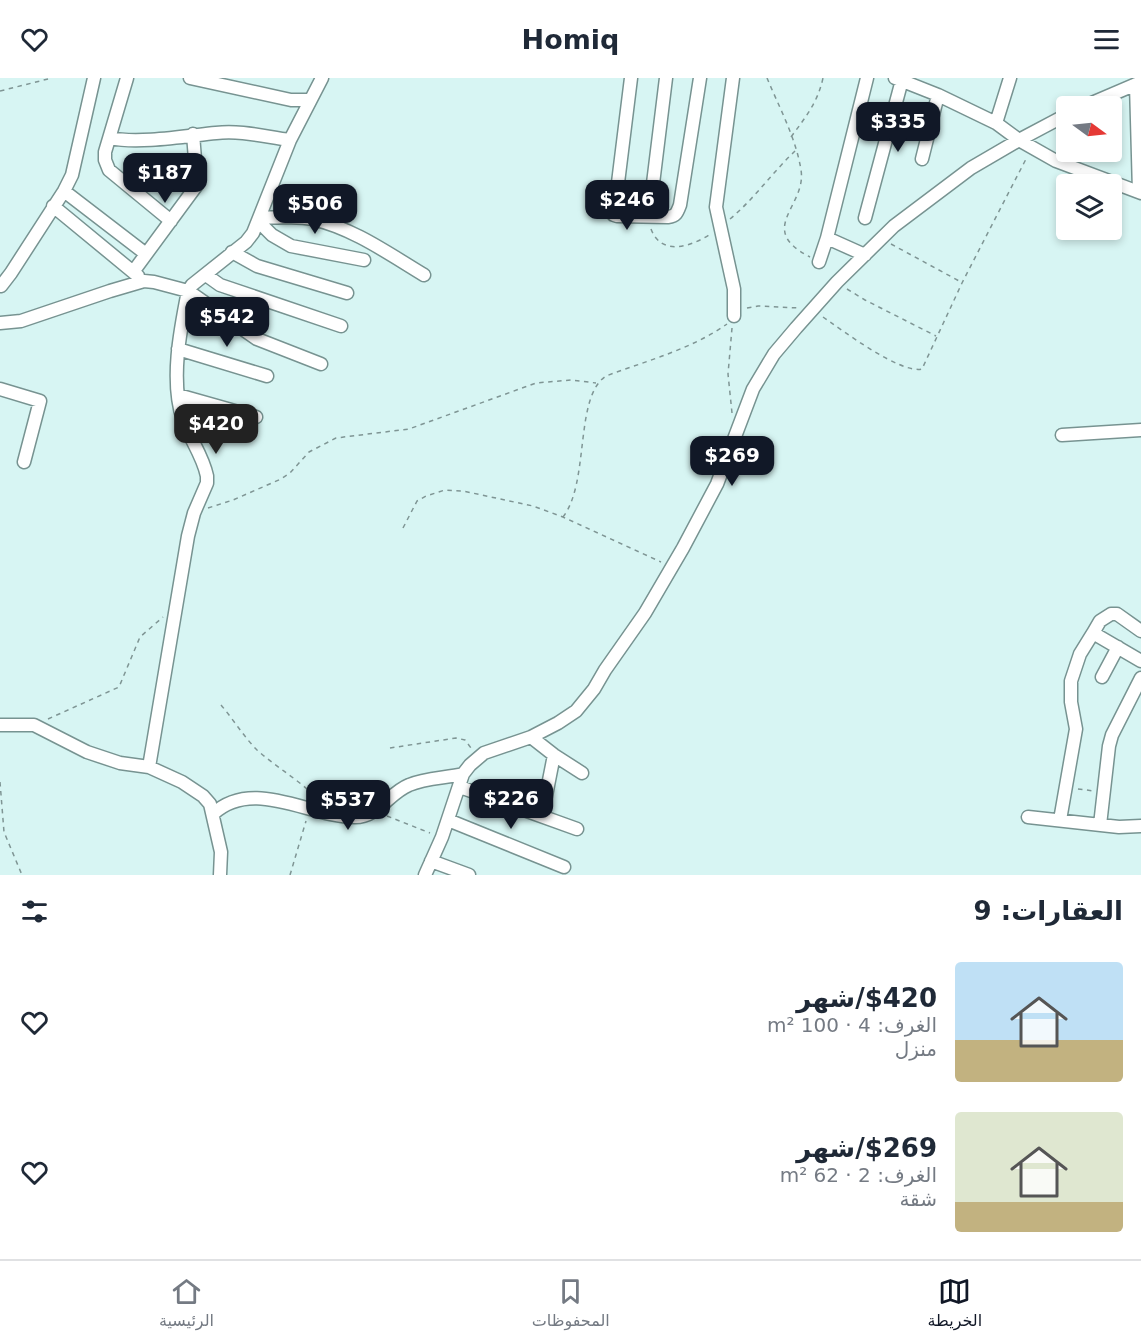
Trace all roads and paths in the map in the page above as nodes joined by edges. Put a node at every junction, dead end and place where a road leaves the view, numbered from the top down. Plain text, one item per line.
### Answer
1 (52, 78) edge
2 (94, 78) edge
3 (127, 78) edge
4 (190, 78) edge
5 (322, 78) edge
6 (631, 78) edge
7 (666, 78) edge
8 (700, 78) edge
9 (734, 78) edge
10 (823, 78) edge
11 (867, 78) edge
12 (1010, 78) edge
13 (898, 79) edge
14 (1139, 83) edge
15 (0, 91) edge
16 (938, 95) junction
17 (1108, 96) edge
18 (309, 100) junction
19 (1056, 120) edge
20 (996, 123) junction
21 (193, 134) junction
22 (791, 137) dead end
23 (110, 138) junction
24 (290, 140) junction
25 (1019, 140) junction
26 (922, 159) dead end
27 (64, 191) junction
28 (1140, 192) edge
29 (53, 206) junction
30 (649, 216) junction
31 (865, 218) dead end
32 (260, 220) junction
33 (171, 221) junction
34 (827, 238) junction
35 (881, 239) junction
36 (232, 252) junction
37 (146, 254) junction
38 (865, 255) junction
39 (364, 260) dead end
40 (819, 262) dead end
41 (133, 272) junction
42 (206, 275) junction
43 (424, 275) dead end
44 (144, 281) junction
45 (962, 283) dead end
46 (1, 285) edge
47 (188, 291) junction
48 (346, 293) dead end
49 (734, 316) joint
50 (0, 323) edge
51 (341, 326) dead end
52 (178, 348) junction
53 (321, 364) dead end
54 (267, 376) dead end
55 (597, 384) dead end
56 (0, 389) edge
57 (178, 395) junction
58 (256, 417) dead end
59 (733, 418) dead end
60 (1141, 430) edge
61 (1062, 435) dead end
62 (24, 462) dead end
63 (194, 513) junction
64 (403, 528) dead end
65 (672, 568) junction
66 (174, 612) junction
67 (1141, 631) edge
68 (1093, 633) junction
69 (1118, 647) junction
70 (1141, 661) edge
71 (1102, 677) dead end
72 (1141, 678) edge
73 (221, 705) dead end
74 (0, 725) edge
75 (34, 725) junction
76 (531, 737) junction
77 (390, 748) dead end
78 (554, 755) junction
79 (475, 761) junction
80 (149, 766) junction
81 (582, 773) dead end
82 (462, 780) junction
83 (0, 782) edge
84 (1065, 788) junction
85 (1104, 792) junction
86 (310, 808) junction
87 (376, 810) junction
88 (329, 813) junction
89 (213, 814) junction
90 (542, 816) junction
91 (1028, 817) dead end
92 (447, 820) junction
93 (1060, 820) junction
94 (1100, 825) junction
95 (1141, 826) edge
96 (577, 829) dead end
97 (442, 837) junction
98 (431, 861) junction
99 (564, 867) dead end
100 (22, 875) edge
101 (220, 875) edge
102 (290, 875) edge
103 (425, 875) edge
104 (469, 875) edge

1 - 15 path
2 - 27 street
3 - 23 street
4 - 18 street
5 - 18 street
6 - 30 street
7 - 30 street
8 - 30 street
9 - 49 street
10 - 22 path
11 - 34 street
12 - 20 street
13 - 16 street
13 - 31 street
14 - 17 street
14 - 28 street
16 - 20 street
16 - 26 street
18 - 24 street
19 - 25 street
20 - 25 street
21 - 23 street
21 - 24 street
21 - 33 street
23 - 33 street
24 - 32 street
25 - 28 street
25 - 35 street
27 - 29 street
27 - 37 street
29 - 41 street
29 - 46 street
32 - 36 street
32 - 39 street
32 - 43 street
33 - 37 street
34 - 38 street
34 - 40 street
35 - 38 street
35 - 45 path
36 - 42 street
36 - 48 street
37 - 41 street
38 - 65 street
41 - 44 street
42 - 47 street
42 - 51 street
44 - 47 street
44 - 50 street
47 - 52 street
47 - 53 street
49 - 59 path
52 - 54 street
52 - 57 street
55 - 63 path
56 - 62 street
57 - 58 street
57 - 63 street
60 - 61 street
63 - 66 street
64 - 65 path
65 - 76 street
66 - 75 path
66 - 80 street
67 - 68 street
68 - 69 street
68 - 84 street
69 - 70 street
69 - 71 street
72 - 85 street
73 - 88 path
74 - 75 street
75 - 80 street
76 - 78 street
76 - 79 street
77 - 79 path
78 - 81 street
78 - 90 street
79 - 82 street
80 - 89 street
82 - 87 street
82 - 90 street
82 - 92 street
83 - 100 path
84 - 85 path
84 - 93 street
85 - 94 street
86 - 88 street
86 - 89 street
86 - 102 path
87 - 88 street
87 - 97 path
89 - 101 street
90 - 96 street
91 - 93 street
92 - 97 street
92 - 99 street
93 - 94 street
94 - 95 street
97 - 98 street
98 - 103 street
98 - 104 street

